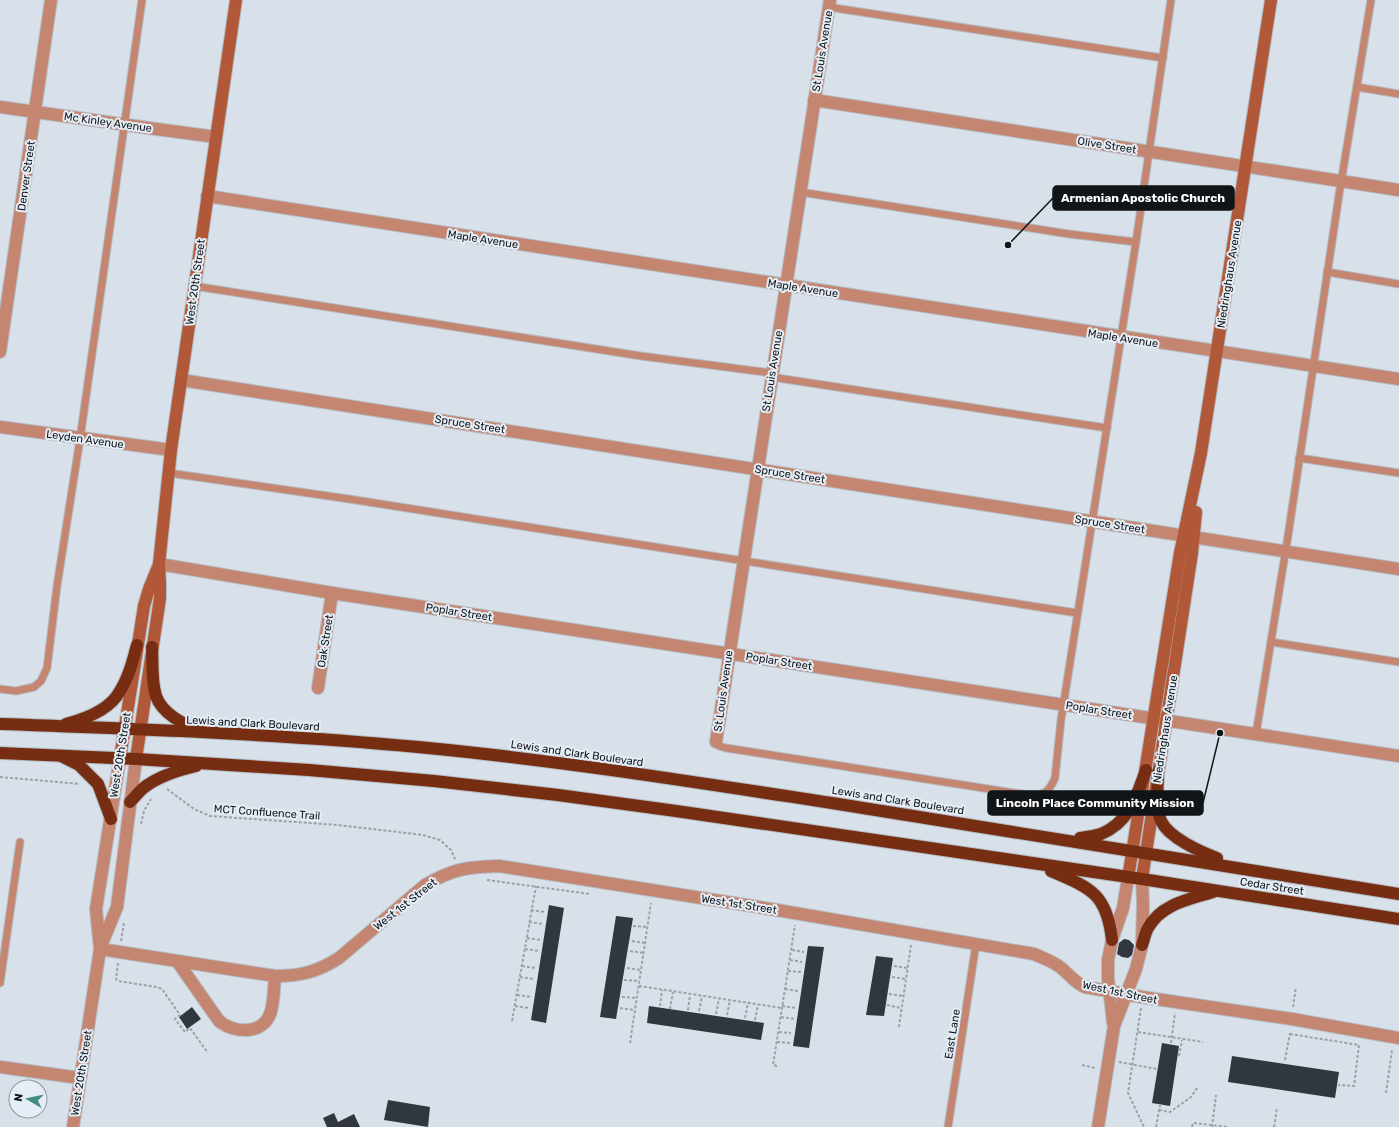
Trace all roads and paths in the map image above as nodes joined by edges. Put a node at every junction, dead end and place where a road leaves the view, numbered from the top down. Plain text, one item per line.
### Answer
1 (51, 0) edge
2 (142, 0) edge
3 (236, 0) edge
4 (1171, 0) edge
5 (1271, 0) edge
6 (1371, 0) edge
7 (829, 3) edge
8 (1163, 58) junction
9 (1357, 87) junction
10 (1399, 94) edge
11 (814, 100) junction
12 (0, 107) edge
13 (35, 112) junction
14 (125, 125) junction
15 (216, 137) junction
16 (1150, 152) junction
17 (1246, 166) junction
18 (1341, 181) junction
19 (1399, 190) edge
20 (800, 192) junction
21 (208, 196) junction
22 (1136, 242) junction
23 (1327, 272) junction
24 (1399, 284) edge
25 (786, 285) junction
26 (194, 286) junction
27 (1120, 337) junction
28 (0, 352) edge
29 (1218, 352) junction
30 (1313, 366) junction
31 (772, 375) junction
32 (1399, 379) edge
33 (181, 380) junction
34 (0, 427) edge
35 (1107, 428) junction
36 (80, 438) junction
37 (171, 450) junction
38 (1299, 458) junction
39 (757, 469) junction
40 (169, 473) junction
41 (1399, 473) edge
42 (1093, 521) junction
43 (1189, 536) junction
44 (1285, 551) junction
45 (743, 561) junction
46 (159, 564) junction
47 (1399, 569) edge
48 (332, 593) junction
49 (1077, 613) junction
50 (1271, 642) junction
51 (137, 645) junction
52 (152, 646) junction
53 (729, 653) junction
54 (1399, 662) edge
55 (318, 688) dead end
56 (0, 689) edge
57 (1063, 704) junction
58 (1154, 718) junction
59 (1166, 720) junction
60 (0, 724) edge
61 (55, 726) junction
62 (124, 730) junction
63 (140, 730) junction
64 (214, 733) junction
65 (1256, 734) junction
66 (716, 742) joint
67 (0, 753) edge
68 (60, 756) junction
69 (1399, 756) edge
70 (120, 758) junction
71 (136, 759) junction
72 (212, 763) junction
73 (1146, 770) junction
74 (1158, 772) junction
75 (0, 777) edge
76 (153, 782) junction
77 (98, 784) junction
78 (167, 789) junction
79 (162, 791) dead end
80 (152, 798) dead end
81 (130, 802) junction
82 (111, 819) junction
83 (141, 825) dead end
84 (1072, 840) junction
85 (20, 842) dead end
86 (1133, 849) junction
87 (1146, 851) junction
88 (1037, 865) junction
89 (1235, 866) junction
90 (457, 870) junction
91 (1128, 878) junction
92 (1142, 879) junction
93 (486, 880) dead end
94 (536, 886) junction
95 (1216, 891) junction
96 (1399, 894) edge
97 (597, 895) dead end
98 (658, 904) dead end
99 (531, 910) junction
100 (545, 912) dead end
101 (1399, 919) edge
102 (124, 922) dead end
103 (529, 922) junction
104 (544, 924) dead end
105 (789, 924) dead end
106 (633, 926) dead end
107 (648, 927) junction
108 (527, 938) junction
109 (541, 940) dead end
110 (1112, 940) junction
111 (632, 941) dead end
112 (645, 943) junction
113 (911, 943) dead end
114 (976, 944) junction
115 (1142, 946) junction
116 (100, 949) junction
117 (525, 949) junction
118 (791, 950) junction
119 (538, 951) dead end
120 (630, 951) dead end
121 (120, 952) junction
122 (804, 952) dead end
123 (644, 953) junction
124 (790, 960) junction
125 (177, 961) junction
126 (802, 962) dead end
127 (522, 966) junction
128 (894, 966) dead end
129 (536, 968) dead end
130 (626, 968) dead end
131 (907, 968) junction
132 (641, 970) junction
133 (788, 971) junction
134 (801, 972) dead end
135 (275, 976) junction
136 (520, 977) junction
137 (892, 977) dead end
138 (534, 979) dead end
139 (906, 979) junction
140 (624, 980) dead end
141 (639, 981) junction
142 (0, 983) edge
143 (638, 986) junction
144 (785, 989) junction
145 (662, 990) junction
146 (798, 991) dead end
147 (673, 992) junction
148 (1110, 992) junction
149 (690, 994) junction
150 (889, 994) dead end
151 (517, 995) junction
152 (1125, 995) junction
153 (702, 996) junction
154 (903, 996) junction
155 (531, 997) dead end
156 (622, 997) dead end
157 (1142, 997) junction
158 (637, 998) junction
159 (719, 998) junction
160 (730, 1000) junction
161 (748, 1003) junction
162 (758, 1005) junction
163 (887, 1005) dead end
164 (515, 1006) junction
165 (660, 1006) dead end
166 (782, 1007) junction
167 (530, 1008) dead end
168 (620, 1008) dead end
169 (796, 1008) dead end
170 (902, 1008) junction
171 (670, 1009) dead end
172 (635, 1010) junction
173 (688, 1010) dead end
174 (699, 1012) dead end
175 (1175, 1012) dead end
176 (716, 1014) dead end
177 (727, 1016) dead end
178 (780, 1017) junction
179 (745, 1018) dead end
180 (756, 1020) dead end
181 (795, 1020) dead end
182 (512, 1021) dead end
183 (1114, 1026) junction
184 (899, 1027) dead end
185 (778, 1032) junction
186 (1138, 1032) junction
187 (791, 1033) dead end
188 (1290, 1034) dead end
189 (1172, 1038) junction
190 (1399, 1038) edge
191 (1182, 1040) junction
192 (777, 1042) junction
193 (1203, 1042) dead end
194 (630, 1043) dead end
195 (791, 1043) dead end
196 (1171, 1044) dead end
197 (1392, 1050) dead end
198 (208, 1053) dead end
199 (1179, 1056) dead end
200 (1108, 1060) junction
201 (1133, 1065) junction
202 (0, 1066) edge
203 (777, 1066) dead end
204 (1157, 1069) dead end
205 (80, 1078) junction
206 (1338, 1084) dead end
207 (1197, 1088) dead end
208 (1386, 1093) dead end
209 (1216, 1095) dead end
210 (1160, 1105) dead end
211 (1277, 1108) dead end
212 (1159, 1110) junction
213 (1212, 1126) edge
214 (73, 1127) edge
215 (948, 1127) edge
216 (1098, 1127) edge
217 (1144, 1127) edge
218 (1156, 1127) edge
219 (1192, 1127) edge
220 (1228, 1127) edge
221 (1274, 1127) edge

1 - 13 street, Denver Street
2 - 14 lane
3 - 15 street, West 20th Street
4 - 8 lane
5 - 17 street, Niedringhaus Avenue
6 - 9 lane
7 - 8 lane
7 - 11 street, St Louis Avenue
8 - 16 lane
9 - 10 lane
9 - 18 lane
11 - 16 street, Olive Street
11 - 20 street, St Louis Avenue
12 - 13 street, Mc Kinley Avenue
13 - 14 street, Mc Kinley Avenue
13 - 28 street, Denver Street
14 - 15 street, Mc Kinley Avenue
14 - 36 lane
15 - 21 street, West 20th Street
16 - 17 street, Olive Street
16 - 22 lane
17 - 18 street, Olive Street
17 - 29 street, Niedringhaus Avenue
18 - 19 street, Olive Street
18 - 23 lane
20 - 22 lane
20 - 25 street, St Louis Avenue
21 - 25 street, Maple Avenue
21 - 26 street, West 20th Street
22 - 27 lane
23 - 24 lane
23 - 30 lane
25 - 27 street, Maple Avenue
25 - 31 street, St Louis Avenue
26 - 31 lane
26 - 33 street, West 20th Street
27 - 29 street, Maple Avenue
27 - 35 lane
29 - 30 street, Maple Avenue
29 - 43 street, Niedringhaus Avenue
30 - 32 street, Maple Avenue
30 - 38 lane
31 - 35 lane
31 - 39 street, St Louis Avenue
33 - 37 street, West 20th Street
33 - 39 street, Spruce Street
34 - 36 street, Leyden Avenue
35 - 42 lane
36 - 37 street, Leyden Avenue
36 - 56 lane
37 - 40 street, West 20th Street
38 - 41 lane
38 - 44 lane
39 - 42 street, Spruce Street
39 - 45 street, St Louis Avenue
40 - 45 lane
40 - 46 street, West 20th Street
42 - 43 street, Spruce Street
42 - 49 lane
43 - 44 street, Spruce Street
43 - 58 street, Niedringhaus Avenue
43 - 59 street, Niedringhaus Avenue
44 - 47 street, Spruce Street
44 - 50 lane
45 - 49 lane
45 - 53 street, St Louis Avenue
46 - 48 street, Poplar Street
46 - 51 street, West 20th Street
46 - 52 street, West 20th Street
48 - 53 street, Poplar Street
48 - 55 street, Oak Street
49 - 57 lane
50 - 54 lane
50 - 65 lane
51 - 61 highway
51 - 62 street, West 20th Street
52 - 63 street, West 20th Street
52 - 64 highway
53 - 57 street, Poplar Street
53 - 66 street, St Louis Avenue
57 - 58 street, Poplar Street
57 - 66 lane
58 - 59 street, Poplar Street
58 - 73 street, Niedringhaus Avenue
59 - 65 street, Poplar Street
59 - 74 street, Niedringhaus Avenue
60 - 61 highway, Lewis and Clark Boulevard
61 - 62 highway, Lewis and Clark Boulevard
62 - 63 highway, Lewis and Clark Boulevard
62 - 70 street, West 20th Street
63 - 64 highway, Lewis and Clark Boulevard
63 - 71 street, West 20th Street
64 - 84 highway, Lewis and Clark Boulevard
65 - 69 street, Poplar Street
67 - 68 highway
68 - 70 highway
68 - 77 highway
70 - 71 highway
70 - 82 street, West 20th Street
71 - 72 highway
71 - 81 street, West 20th Street
72 - 76 highway
72 - 88 highway
73 - 84 highway
73 - 86 street, Niedringhaus Avenue
74 - 87 street, Niedringhaus Avenue
74 - 89 highway
75 - 77 path
76 - 78 path, MCT Confluence Trail
76 - 81 highway
77 - 82 highway
78 - 79 path
78 - 90 path, MCT Confluence Trail
80 - 83 path
81 - 116 street, West 20th Street
82 - 116 street, West 20th Street
84 - 86 highway, Lewis and Clark Boulevard
85 - 142 lane
86 - 87 highway, Lewis and Clark Boulevard
86 - 91 street, Niedringhaus Avenue
87 - 89 highway, Cedar Street
87 - 92 street, Niedringhaus Avenue
88 - 91 highway
88 - 110 highway
89 - 96 highway, Cedar Street
90 - 114 street, West 1st Street
90 - 135 street, West 1st Street
91 - 92 highway
91 - 110 street, Niedringhaus Avenue
92 - 95 highway, Cedar Street
92 - 115 street, Niedringhaus Avenue
93 - 94 path
94 - 97 path
94 - 99 path
95 - 101 highway, Cedar Street
95 - 115 highway
98 - 107 path
99 - 100 path
99 - 103 path
102 - 121 path
103 - 104 path
103 - 108 path
105 - 118 path
106 - 107 path
107 - 112 path
108 - 109 path
108 - 117 path
110 - 148 street, Niedringhaus Avenue
111 - 112 path
112 - 123 path
113 - 131 path
114 - 148 street, West 1st Street
114 - 215 lane, East Lane
115 - 152 street, Niedringhaus Avenue
116 - 121 street, West 1st Street
116 - 205 street, West 20th Street
117 - 119 path
117 - 127 path
118 - 122 path
118 - 124 path
120 - 123 path
121 - 125 street, West 1st Street
121 - 198 path
123 - 132 path
124 - 126 path
124 - 133 path
125 - 135 street, West 1st Street
125 - 135 street
127 - 129 path
127 - 136 path
128 - 131 path
130 - 132 path
131 - 139 path
132 - 141 path
133 - 134 path
133 - 144 path
136 - 138 path
136 - 151 path
137 - 139 path
139 - 154 path
140 - 141 path
141 - 143 path
143 - 145 path
143 - 158 path
144 - 146 path
144 - 166 path
145 - 147 path
145 - 165 path
147 - 149 path
147 - 171 path
148 - 152 street, West 1st Street
148 - 183 street, Niedringhaus Avenue
149 - 153 path
149 - 173 path
150 - 154 path
151 - 155 path
151 - 164 path
152 - 157 street, West 1st Street
152 - 183 street, Niedringhaus Avenue
153 - 159 path
153 - 174 path
154 - 170 path
156 - 158 path
157 - 186 path
157 - 190 street, West 1st Street
158 - 172 path
159 - 160 path
159 - 176 path
160 - 161 path
160 - 177 path
161 - 162 path
161 - 179 path
162 - 166 path
162 - 180 path
163 - 170 path
164 - 167 path
164 - 182 path
166 - 169 path
166 - 178 path
168 - 172 path
170 - 184 path
172 - 194 path
175 - 189 path
178 - 181 path
178 - 185 path
183 - 200 street, Niedringhaus Avenue
185 - 187 path
185 - 192 path
186 - 189 path
186 - 201 path
188 - 206 path
189 - 191 path
189 - 196 path
191 - 193 path
191 - 199 path
192 - 195 path
192 - 203 path
197 - 208 path
200 - 201 path
200 - 216 street, Niedringhaus Avenue
201 - 204 path
201 - 217 path
202 - 205 street
205 - 214 street, West 20th Street
207 - 212 path
209 - 213 path
210 - 212 path
211 - 221 path
212 - 218 path
213 - 219 path
213 - 220 path

